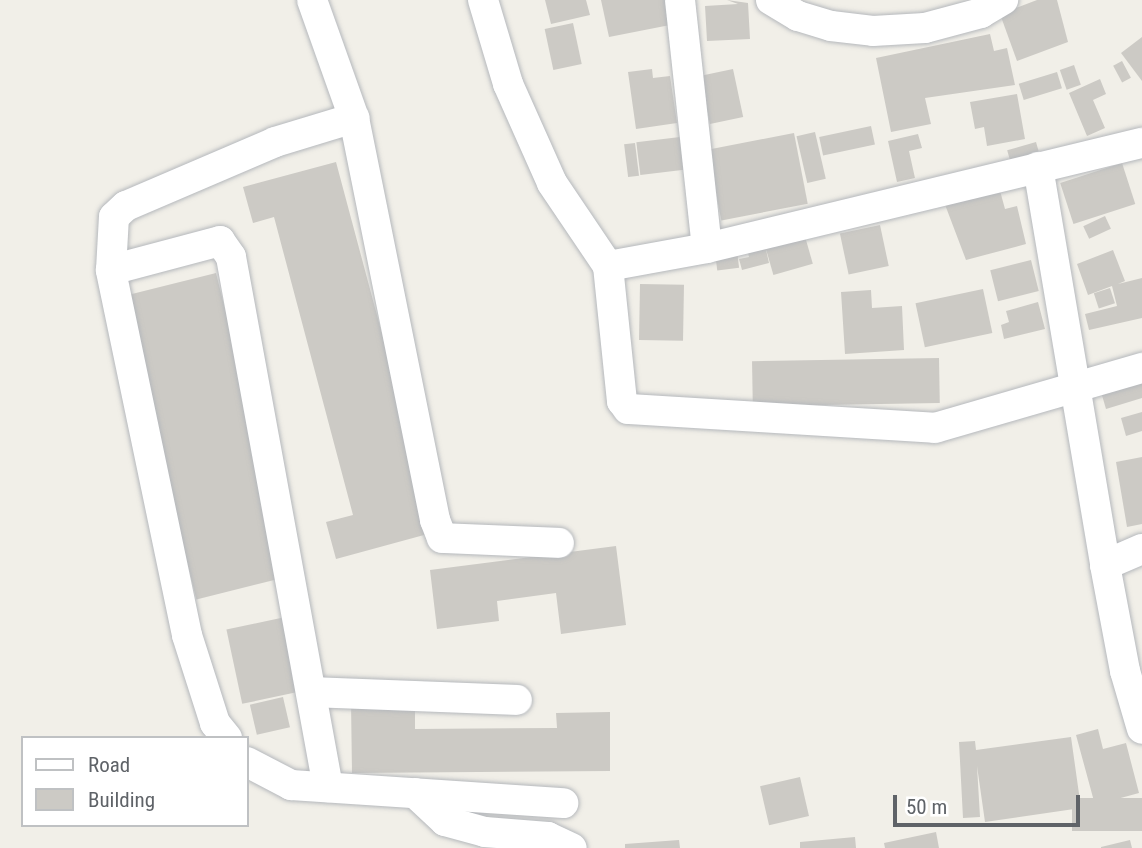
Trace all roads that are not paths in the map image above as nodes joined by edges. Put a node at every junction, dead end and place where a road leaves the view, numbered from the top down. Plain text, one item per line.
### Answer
1 (312, 0) edge
2 (482, 0) edge
3 (680, 0) edge
4 (771, 0) edge
5 (1003, 0) edge
6 (354, 118) junction
7 (1142, 143) edge
8 (1038, 167) junction
9 (708, 248) junction
10 (608, 266) junction
11 (111, 270) junction
12 (1142, 368) edge
13 (1073, 388) junction
14 (558, 542) dead end
15 (1142, 549) edge
16 (1105, 565) junction
17 (1134, 667) edge
18 (312, 692) junction
19 (517, 700) dead end
20 (1142, 729) edge
21 (225, 736) edge
22 (248, 763) edge
23 (328, 787) junction
24 (415, 793) junction
25 (563, 803) dead end
26 (572, 848) edge

1 - 6 street
2 - 10 street
3 - 9 street
4 - 5 street
6 - 11 street
6 - 14 street
7 - 8 street
8 - 9 street
8 - 13 street
9 - 10 street
10 - 13 street
11 - 18 street
11 - 21 street
12 - 13 street
13 - 16 street
15 - 16 street
16 - 17 street
17 - 20 street
18 - 19 street
18 - 23 street
22 - 23 street
23 - 24 street
24 - 25 street
24 - 26 street

